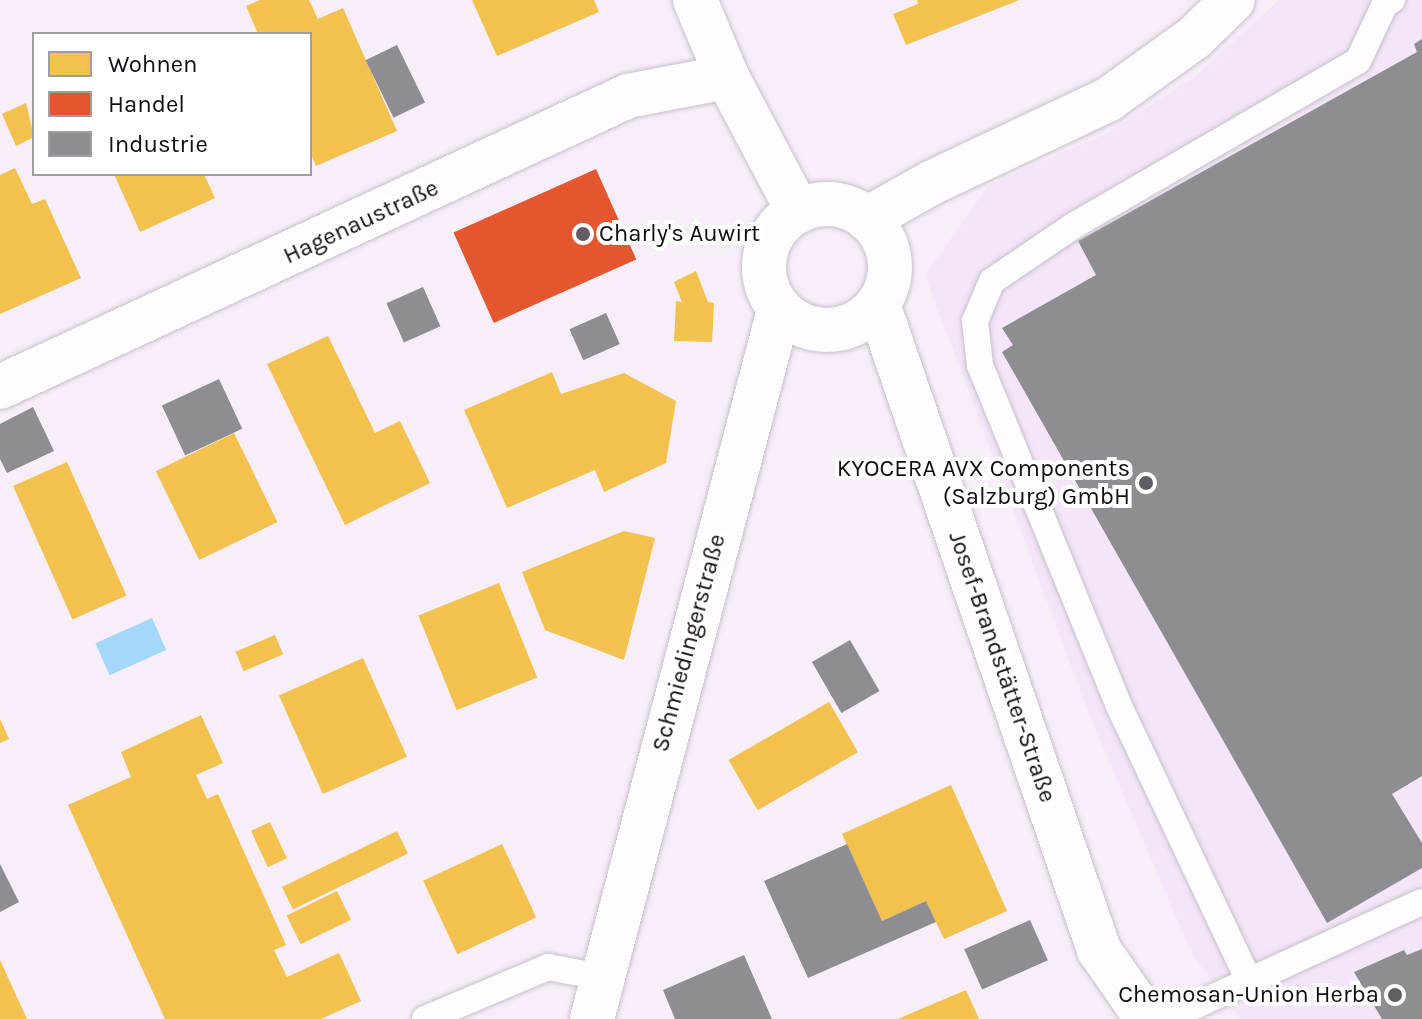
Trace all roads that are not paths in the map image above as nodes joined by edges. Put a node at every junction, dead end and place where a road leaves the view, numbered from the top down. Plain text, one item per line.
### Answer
1 (695, 0) edge
2 (1233, 0) edge
3 (1384, 1) edge
4 (727, 77) junction
5 (798, 211) junction
6 (867, 219) junction
7 (878, 304) junction
8 (779, 310) junction
9 (0, 387) edge
10 (1422, 902) edge
11 (1249, 981) junction
12 (596, 998) edge
13 (425, 1019) edge
14 (1147, 1019) edge
15 (1166, 1019) edge

1 - 4 street
2 - 6 street
3 - 11 lane
4 - 5 street
4 - 9 street, Hagenaustraße
5 - 6 street
5 - 8 street
6 - 7 street
7 - 8 street
7 - 14 street, Josef-Brandstätter-Straße
8 - 12 street, Schmiedingerstraße
10 - 11 lane
11 - 15 lane
12 - 13 lane, Schmiedingerstraße

